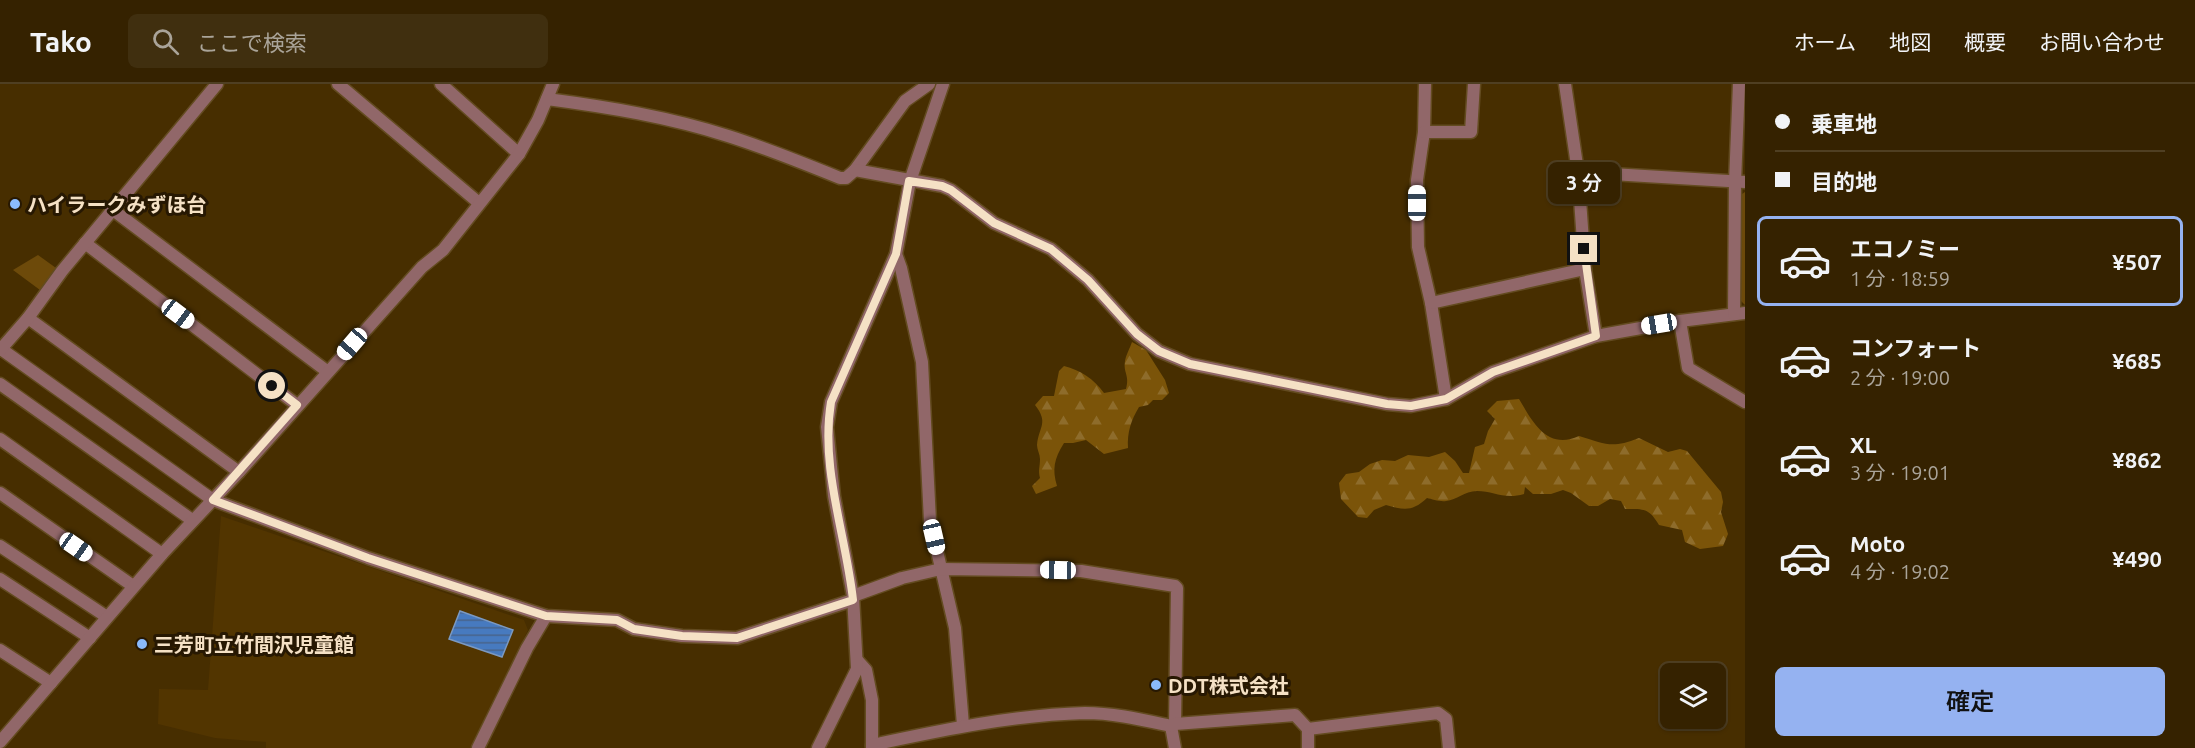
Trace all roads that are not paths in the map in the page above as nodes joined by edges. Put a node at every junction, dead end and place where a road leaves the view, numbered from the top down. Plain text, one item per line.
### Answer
1 (217, 84) edge
2 (338, 84) edge
3 (441, 84) edge
4 (553, 84) edge
5 (929, 84) edge
6 (943, 84) edge
7 (1425, 84) edge
8 (1474, 84) edge
9 (1565, 84) edge
10 (1739, 84) edge
11 (547, 99) junction
12 (1424, 132) junction
13 (519, 154) junction
14 (855, 170) junction
15 (1578, 172) junction
16 (909, 181) junction
17 (1740, 182) edge
18 (479, 203) junction
19 (113, 210) junction
20 (85, 243) junction
21 (896, 254) junction
22 (1585, 269) junction
23 (1431, 303) junction
24 (1739, 313) edge
25 (28, 318) junction
26 (1680, 321) junction
27 (1596, 336) junction
28 (0, 350) edge
29 (328, 372) junction
30 (0, 384) edge
31 (1446, 399) junction
32 (1745, 402) edge
33 (297, 405) junction
34 (0, 439) edge
35 (239, 472) junction
36 (0, 494) edge
37 (213, 500) junction
38 (192, 520) junction
39 (0, 546) edge
40 (162, 554) junction
41 (941, 569) junction
42 (0, 579) edge
43 (133, 586) junction
44 (853, 598) junction
45 (546, 616) junction
46 (107, 617) junction
47 (90, 638) junction
48 (0, 650) edge
49 (857, 660) junction
50 (51, 683) junction
51 (963, 725) junction
52 (1173, 725) junction
53 (4, 729) edge
54 (1308, 729) junction
55 (0, 742) edge
56 (872, 746) edge
57 (478, 748) edge
58 (818, 748) edge
59 (1175, 748) edge
60 (1308, 748) edge
61 (1449, 748) edge

1 - 19 street
2 - 18 street
3 - 13 street
4 - 11 street
5 - 14 street
6 - 16 street
7 - 12 street
8 - 12 street
9 - 15 street
10 - 17 street
11 - 13 street
11 - 14 street
12 - 23 street
13 - 18 street
14 - 16 street
15 - 17 street
15 - 22 street
16 - 21 street
16 - 31 street
17 - 24 street
18 - 29 street
19 - 20 street
19 - 29 street
20 - 25 street
20 - 33 street
21 - 41 street
21 - 44 street
22 - 23 street
22 - 27 street
23 - 31 street
24 - 26 street
25 - 28 street
25 - 35 street
26 - 27 street
26 - 32 street
27 - 31 street
28 - 37 street
29 - 33 street
30 - 38 street
33 - 35 street
34 - 40 street
35 - 37 street
36 - 43 street
37 - 38 street
37 - 45 street
38 - 40 street
39 - 46 street
40 - 43 street
41 - 44 street
41 - 51 street
41 - 52 street
42 - 47 street
43 - 46 street
44 - 45 street
44 - 49 street
45 - 57 street
46 - 47 street
47 - 50 street
48 - 50 street
49 - 56 street
49 - 58 street
50 - 53 street
51 - 52 street
51 - 56 street
52 - 54 street
52 - 59 street
53 - 55 street
54 - 60 street
54 - 61 street

